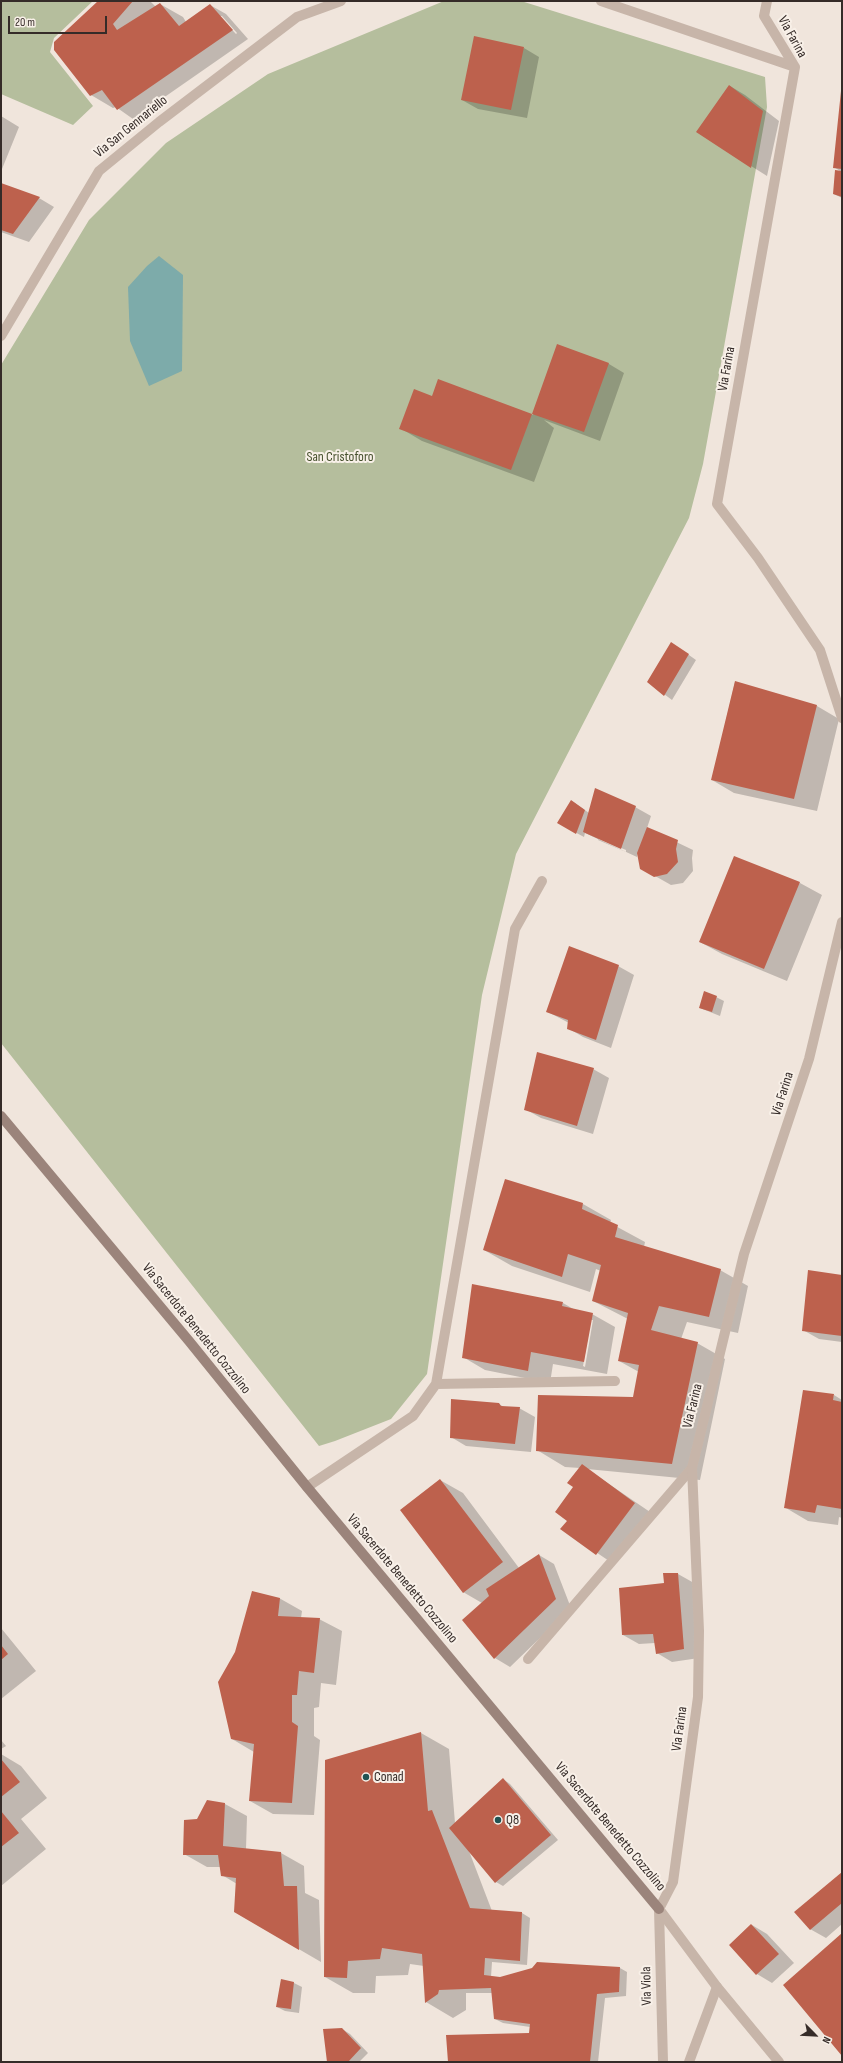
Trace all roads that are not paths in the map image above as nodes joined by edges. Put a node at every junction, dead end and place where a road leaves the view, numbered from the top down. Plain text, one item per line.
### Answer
1 (341, 1) edge
2 (601, 1) edge
3 (767, 1) edge
4 (795, 67) junction
5 (1, 336) edge
6 (842, 718) edge
7 (542, 881) dead end
8 (842, 922) edge
9 (1, 1116) edge
10 (615, 1381) dead end
11 (436, 1384) junction
12 (692, 1468) junction
13 (307, 1487) junction
14 (528, 1659) dead end
15 (659, 1908) junction
16 (717, 1987) junction
17 (775, 2060) edge
18 (663, 2062) edge
19 (689, 2062) edge

1 - 5 street, Via San Gennariello
2 - 4 street
3 - 4 street, Via Farina
4 - 6 street, Via Farina
7 - 11 street
8 - 12 street, Via Farina
9 - 13 main road, Via Sacerdote Benedetto Cozzolino
10 - 11 street
11 - 13 street
12 - 14 street
12 - 15 street, Via Farina
13 - 15 main road, Via Sacerdote Benedetto Cozzolino
15 - 16 street, Via Sacerdote Benedetto Cozzolino
15 - 18 street, Via Viola
16 - 17 street, Via Sacerdote Benedetto Cozzolino
16 - 19 street

